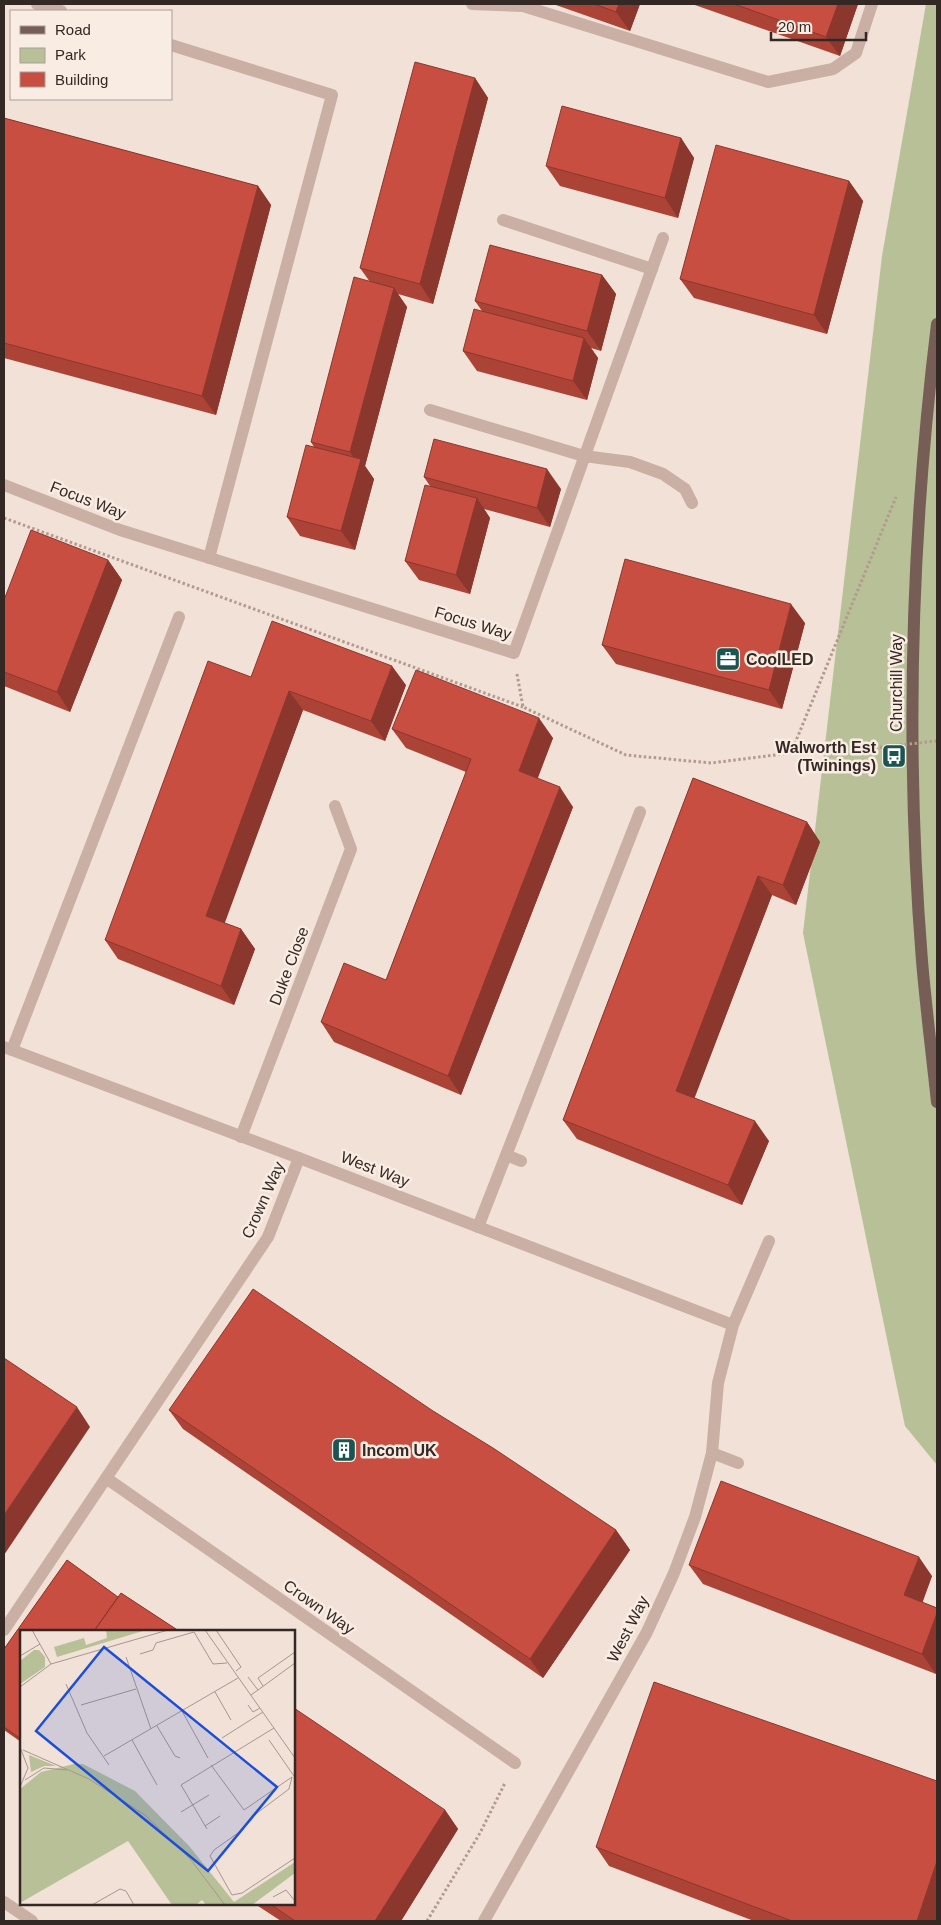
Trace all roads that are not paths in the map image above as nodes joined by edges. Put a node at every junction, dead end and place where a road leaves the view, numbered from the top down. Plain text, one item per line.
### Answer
1 (37, 4) edge
2 (472, 4) edge
3 (872, 4) edge
4 (58, 10) edge
5 (172, 45) edge
6 (504, 220) dead end
7 (663, 238) dead end
8 (652, 269) junction
9 (937, 324) edge
10 (430, 410) dead end
11 (584, 456) junction
12 (4, 485) edge
13 (692, 503) dead end
14 (209, 558) junction
15 (179, 617) dead end
16 (335, 806) dead end
17 (640, 812) dead end
18 (8, 1049) edge
19 (937, 1102) edge
20 (241, 1137) junction
21 (506, 1154) junction
22 (299, 1158) junction
23 (522, 1161) dead end
24 (478, 1227) junction
25 (769, 1242) dead end
26 (733, 1325) junction
27 (712, 1453) junction
28 (738, 1463) dead end
29 (106, 1478) junction
30 (4, 1630) edge
31 (515, 1763) road end
32 (4, 1902) edge
33 (32, 1921) edge
34 (484, 1921) edge

1 - 4 street
2 - 3 street
5 - 14 street
6 - 8 street
7 - 8 street, Focus Way
8 - 11 street, Focus Way
9 - 19 main road, Churchill Way
10 - 11 street
11 - 13 street
11 - 14 street, Focus Way
12 - 14 street, Focus Way
15 - 18 street
16 - 20 street, Duke Close
17 - 21 street
18 - 20 street, West Way
20 - 22 street, West Way
21 - 23 street
21 - 24 street
22 - 24 street, West Way
22 - 29 street, Crown Way
24 - 26 street, West Way
25 - 26 street, West Way
26 - 27 street, West Way
27 - 28 street
27 - 34 street, West Way
29 - 30 street, Crown Way
29 - 31 street, Crown Way
32 - 33 street

